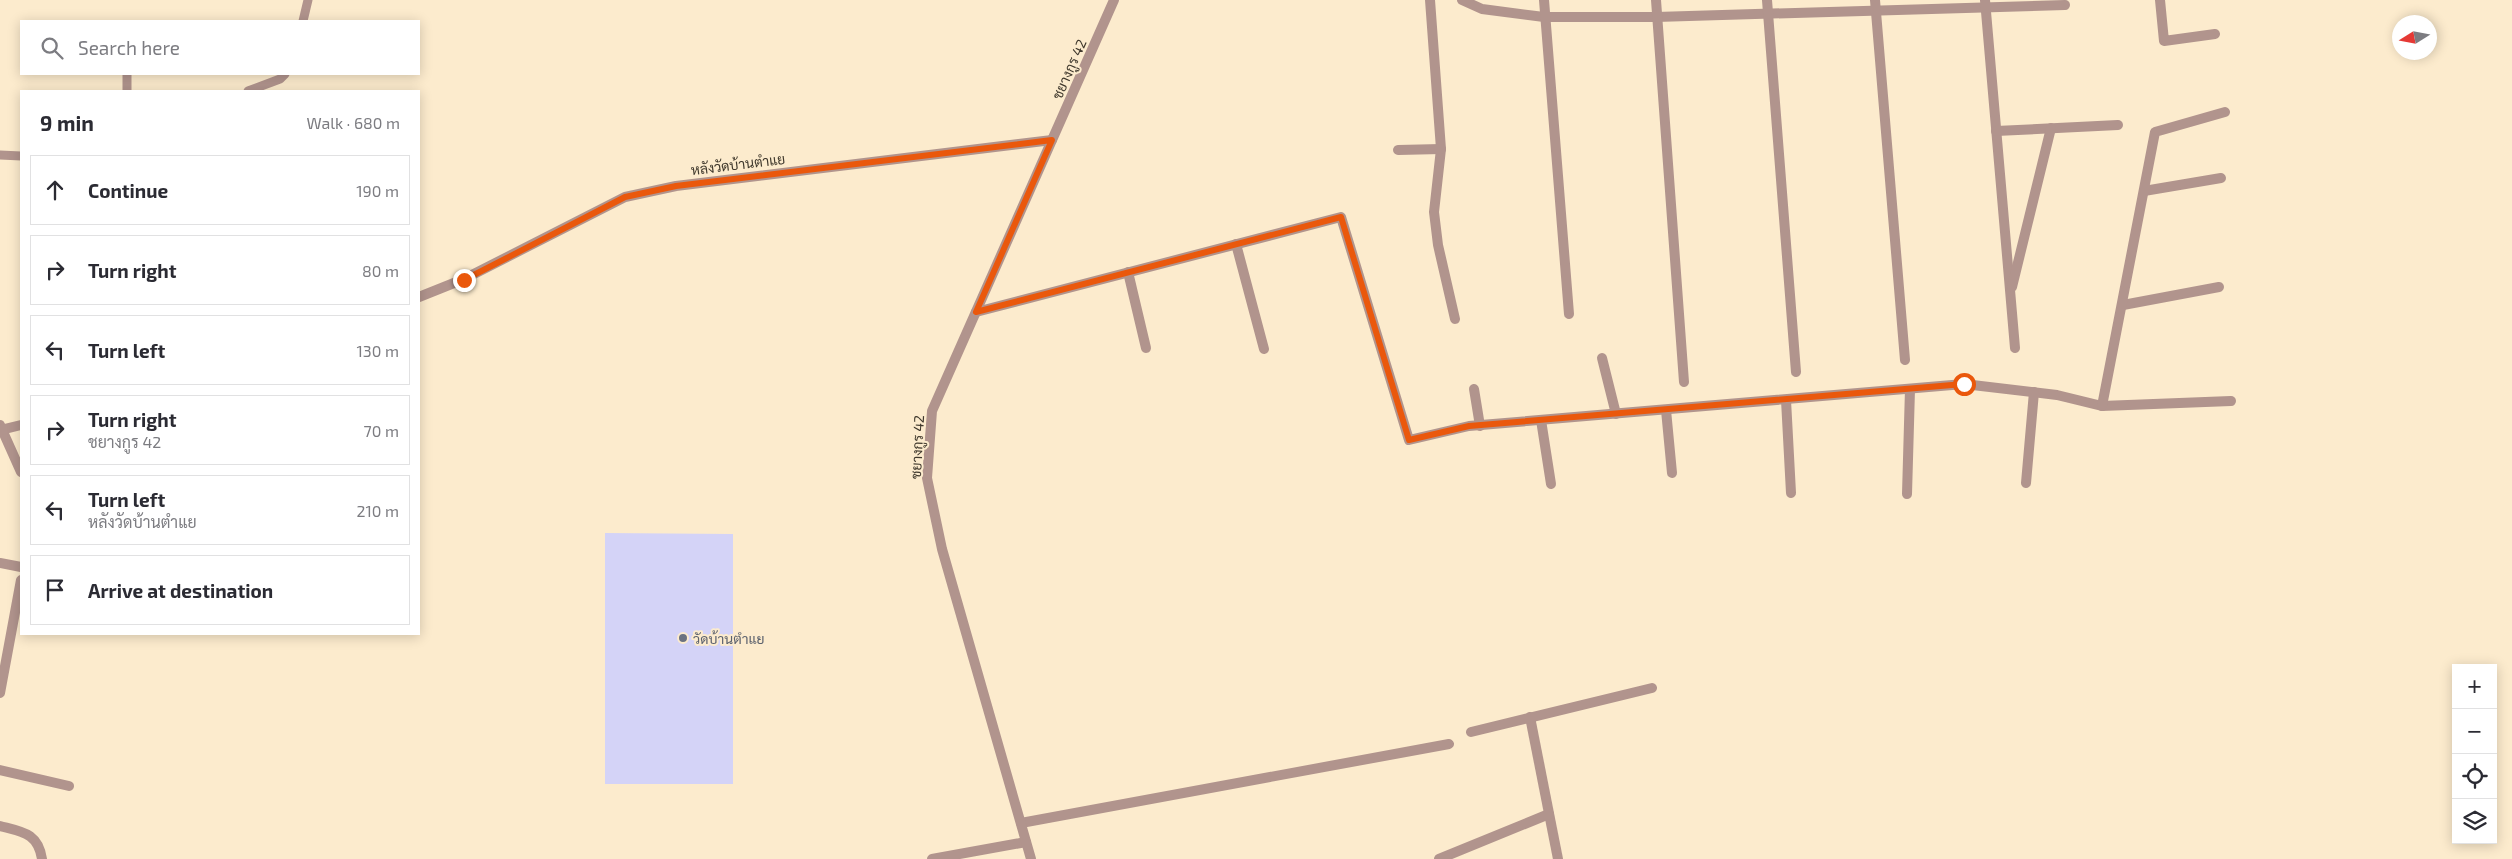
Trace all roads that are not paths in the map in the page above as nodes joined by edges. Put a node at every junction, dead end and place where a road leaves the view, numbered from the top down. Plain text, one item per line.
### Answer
1 (308, 0) edge
2 (1114, 0) edge
3 (1430, 0) edge
4 (1462, 0) edge
5 (1544, 0) edge
6 (1656, 0) edge
7 (1767, 0) edge
8 (2160, 0) edge
9 (1985, 4) edge
10 (1875, 5) edge
11 (2065, 6) dead end
12 (1767, 14) junction
13 (1544, 17) junction
14 (1656, 17) junction
15 (303, 20) edge
16 (2215, 34) dead end
17 (127, 75) edge
18 (284, 75) edge
19 (127, 90) edge
20 (250, 90) edge
21 (2225, 112) dead end
22 (2118, 125) dead end
23 (2052, 128) junction
24 (1996, 131) junction
25 (1052, 140) junction
26 (1441, 149) junction
27 (1398, 150) dead end
28 (0, 155) edge
29 (20, 156) edge
30 (2222, 178) dead end
31 (2144, 191) junction
32 (1236, 244) junction
33 (1128, 272) junction
34 (2219, 287) dead end
35 (420, 297) edge
36 (2010, 297) junction
37 (2122, 305) junction
38 (976, 312) junction
39 (1569, 314) dead end
40 (1455, 319) dead end
41 (1146, 348) dead end
42 (2014, 348) dead end
43 (1264, 349) dead end
44 (1602, 358) dead end
45 (1905, 360) dead end
46 (1796, 372) dead end
47 (1684, 382) dead end
48 (1474, 389) dead end
49 (1910, 389) junction
50 (2034, 392) junction
51 (1786, 400) junction
52 (2230, 400) dead end
53 (2102, 406) junction
54 (1666, 410) junction
55 (1616, 414) junction
56 (1541, 420) junction
57 (20, 424) edge
58 (1480, 426) junction
59 (1, 428) edge
60 (20, 470) edge
61 (1672, 473) dead end
62 (2026, 483) dead end
63 (1550, 484) dead end
64 (1791, 493) dead end
65 (1907, 494) dead end
66 (0, 563) edge
67 (20, 567) edge
68 (20, 585) edge
69 (1652, 688) dead end
70 (0, 693) edge
71 (1530, 717) junction
72 (1470, 732) dead end
73 (1449, 744) dead end
74 (0, 770) edge
75 (69, 786) dead end
76 (1549, 814) junction
77 (1021, 824) junction
78 (0, 826) edge
79 (1026, 842) junction
80 (42, 859) edge
81 (932, 859) edge
82 (1031, 859) edge
83 (1441, 859) edge
84 (1558, 859) edge

1 - 15 lane
2 - 25 street, ชยางกูร 42
3 - 26 street
4 - 13 street
5 - 13 street
6 - 14 street
7 - 12 street
8 - 16 street
9 - 10 street
9 - 11 street
9 - 24 street
10 - 12 street
10 - 45 street
12 - 14 street
12 - 46 street
13 - 14 street
13 - 39 street
14 - 47 street
17 - 19 lane
18 - 20 lane
21 - 31 street
22 - 23 street
23 - 24 street
23 - 36 street
24 - 36 street
25 - 35 street, หลังวัดบ้านตำแย
25 - 38 street, ชยางกูร 42
26 - 27 street
26 - 40 street
28 - 29 lane
30 - 31 street
31 - 37 street
32 - 33 street
32 - 43 street
32 - 58 street
33 - 38 street
33 - 41 street
34 - 37 street
36 - 42 street
37 - 53 street
38 - 77 street, ชยางกูร 42
44 - 55 street
48 - 58 street
49 - 50 street
49 - 51 street
49 - 65 street
50 - 53 street
50 - 62 street
51 - 54 street
51 - 64 street
52 - 53 street
54 - 55 street
54 - 61 street
55 - 56 street
56 - 58 street
56 - 63 street
57 - 59 street
59 - 60 street
66 - 67 street
68 - 70 street
69 - 71 street
71 - 72 street
71 - 76 street
73 - 77 street
74 - 75 street
76 - 83 street
76 - 84 street
77 - 79 street, ชยางกูร 42
78 - 80 street
79 - 81 street
79 - 82 street, ชยางกูร 42

